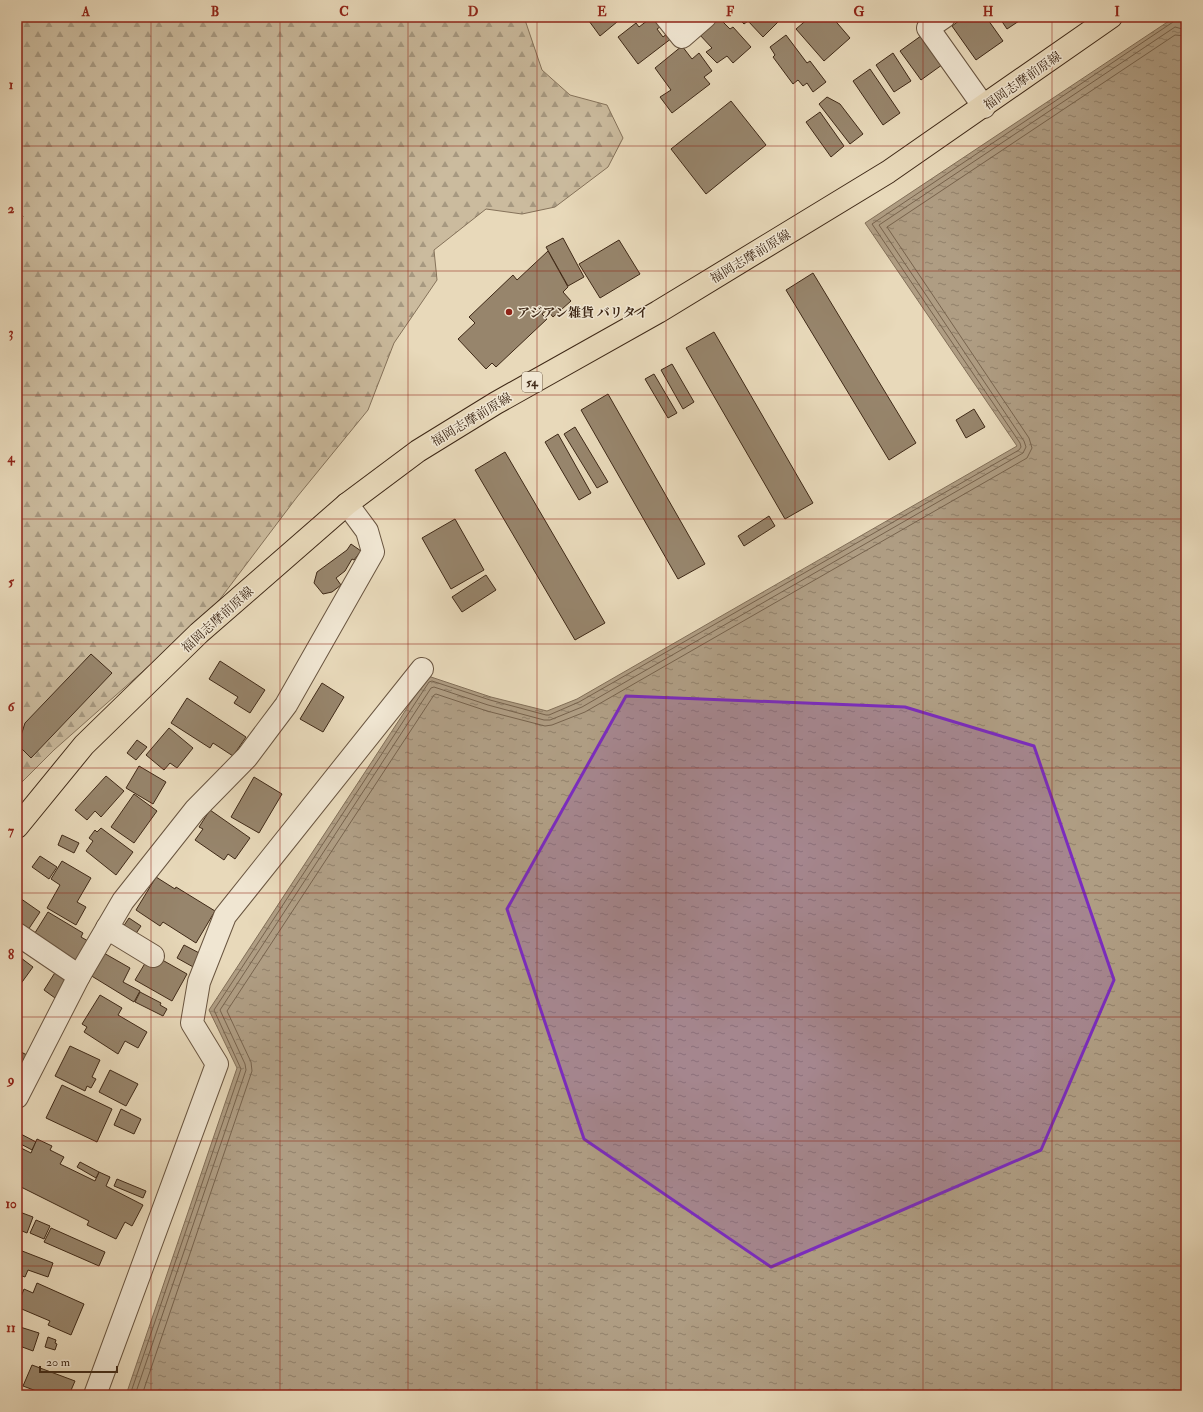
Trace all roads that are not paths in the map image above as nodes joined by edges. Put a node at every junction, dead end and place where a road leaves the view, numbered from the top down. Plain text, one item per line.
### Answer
1 (666, 17) edge
2 (705, 17) edge
3 (944, 17) edge
4 (1111, 17) edge
5 (984, 106) junction
6 (347, 504) junction
7 (422, 669) dead end
8 (17, 827) edge
9 (107, 928) junction
10 (17, 934) edge
11 (153, 956) dead end
12 (79, 976) junction
13 (17, 1097) edge
14 (95, 1395) edge

1 - 2 street
3 - 5 street
4 - 5 main road, 福岡志摩前原線 / 54
5 - 6 main road, 福岡志摩前原線 / 54
6 - 8 main road, 福岡志摩前原線 / 54
6 - 9 street
7 - 14 street
9 - 11 street
9 - 12 street
10 - 12 street
12 - 13 street

